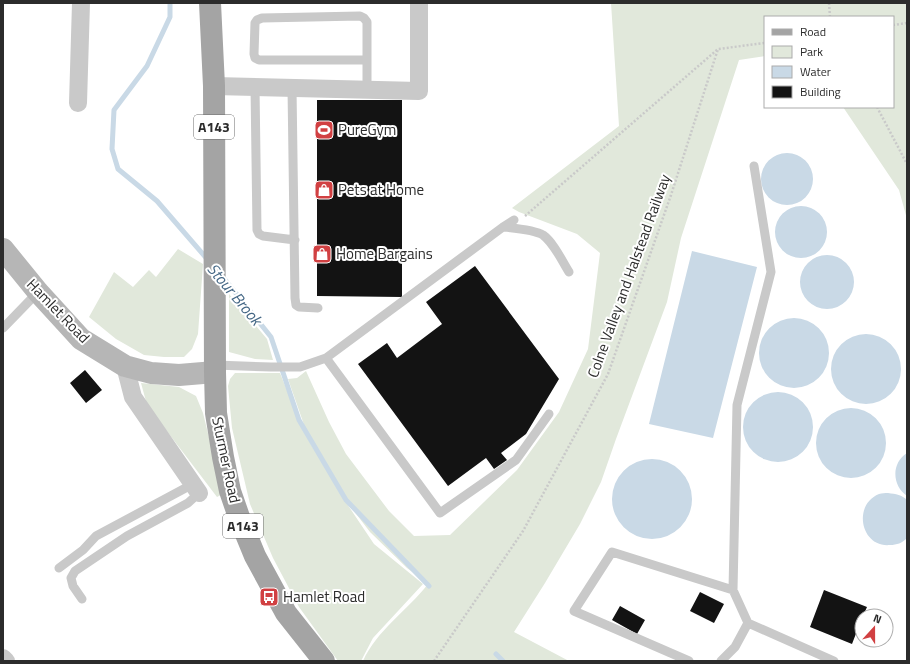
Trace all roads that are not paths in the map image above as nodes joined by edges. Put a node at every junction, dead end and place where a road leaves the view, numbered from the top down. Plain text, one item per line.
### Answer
1 (81, 3) edge
2 (210, 3) edge
3 (419, 3) edge
4 (367, 60) junction
5 (214, 86) junction
6 (255, 87) junction
7 (292, 88) junction
8 (366, 90) junction
9 (78, 103) dead end
10 (754, 166) dead end
11 (514, 220) road end
12 (503, 227) junction
13 (295, 240) junction
14 (3, 249) edge
15 (569, 272) dead end
16 (38, 292) junction
17 (318, 308) dead end
18 (3, 328) edge
19 (326, 358) junction
20 (125, 366) junction
21 (215, 368) junction
22 (548, 414) dead end
23 (196, 488) junction
24 (59, 568) dead end
25 (733, 590) junction
26 (82, 599) dead end
27 (748, 623) junction
28 (3, 658) edge
29 (6, 661) edge
30 (324, 661) edge
31 (689, 661) edge
32 (720, 661) edge
33 (834, 661) edge

1 - 9 street
2 - 5 main road, A143
3 - 8 street
4 - 4 lane
4 - 8 lane
5 - 6 street
5 - 21 main road, Sturmer Road / A143
6 - 7 street
6 - 13 lane
7 - 8 street
7 - 13 lane
10 - 25 lane
11 - 12 lane
12 - 15 lane
12 - 19 lane
13 - 17 lane
14 - 16 street, Hamlet Road
16 - 18 lane
16 - 20 street, Hamlet Road
19 - 21 lane
19 - 22 lane
20 - 21 street, Hamlet Road
20 - 23 street
21 - 30 main road, Sturmer Road / A143
23 - 24 lane
23 - 26 lane
25 - 27 lane
25 - 31 lane
27 - 32 lane
27 - 33 lane
28 - 29 street

